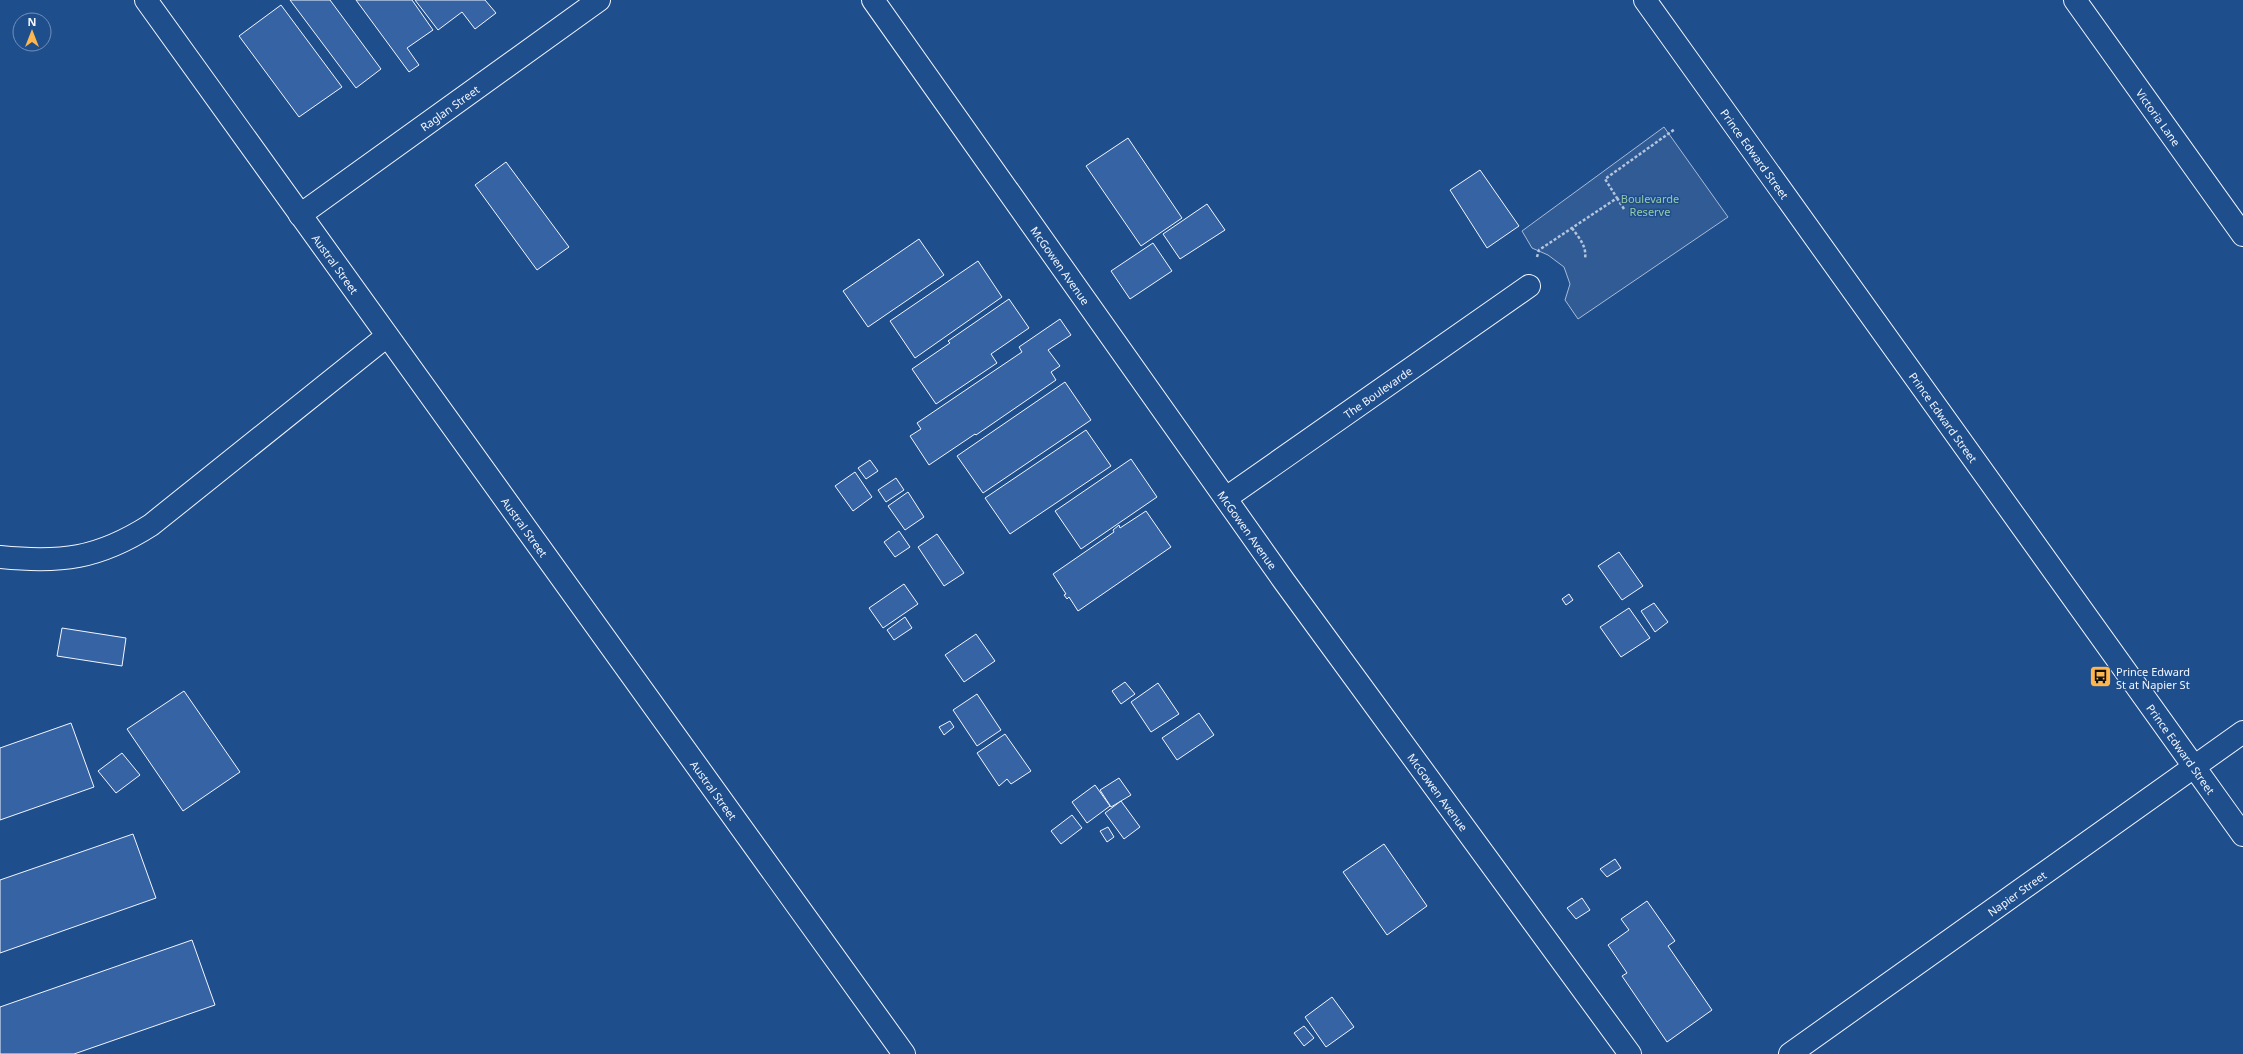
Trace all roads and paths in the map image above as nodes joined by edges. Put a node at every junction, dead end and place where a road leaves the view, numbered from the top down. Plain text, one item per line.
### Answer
1 (146, 0) edge
2 (599, 0) edge
3 (873, 0) edge
4 (1645, 0) edge
5 (2076, 0) edge
6 (1675, 129) dead end
7 (1617, 198) junction
8 (1624, 209) dead end
9 (300, 215) junction
10 (1572, 228) junction
11 (2243, 235) edge
12 (1585, 259) dead end
13 (1529, 286) joint
14 (387, 336) junction
15 (1226, 498) junction
16 (0, 557) edge
17 (2243, 732) edge
18 (2195, 767) junction
19 (2243, 835) edge
20 (904, 1054) edge
21 (1630, 1054) edge
22 (1790, 1054) edge

1 - 9 street, Austral Street
2 - 9 street, Raglan Street
3 - 15 street, McGowen Avenue
4 - 18 street, Prince Edward Street
5 - 11 street, Victoria Lane
6 - 7 path
7 - 8 path
7 - 10 path
9 - 14 street, Austral Street
10 - 12 path
10 - 13 path
13 - 15 street, The Boulevarde
14 - 16 street
14 - 20 street, Austral Street
15 - 21 street, McGowen Avenue
17 - 18 street, Napier Street
18 - 19 street, Prince Edward Street
18 - 22 street, Napier Street

